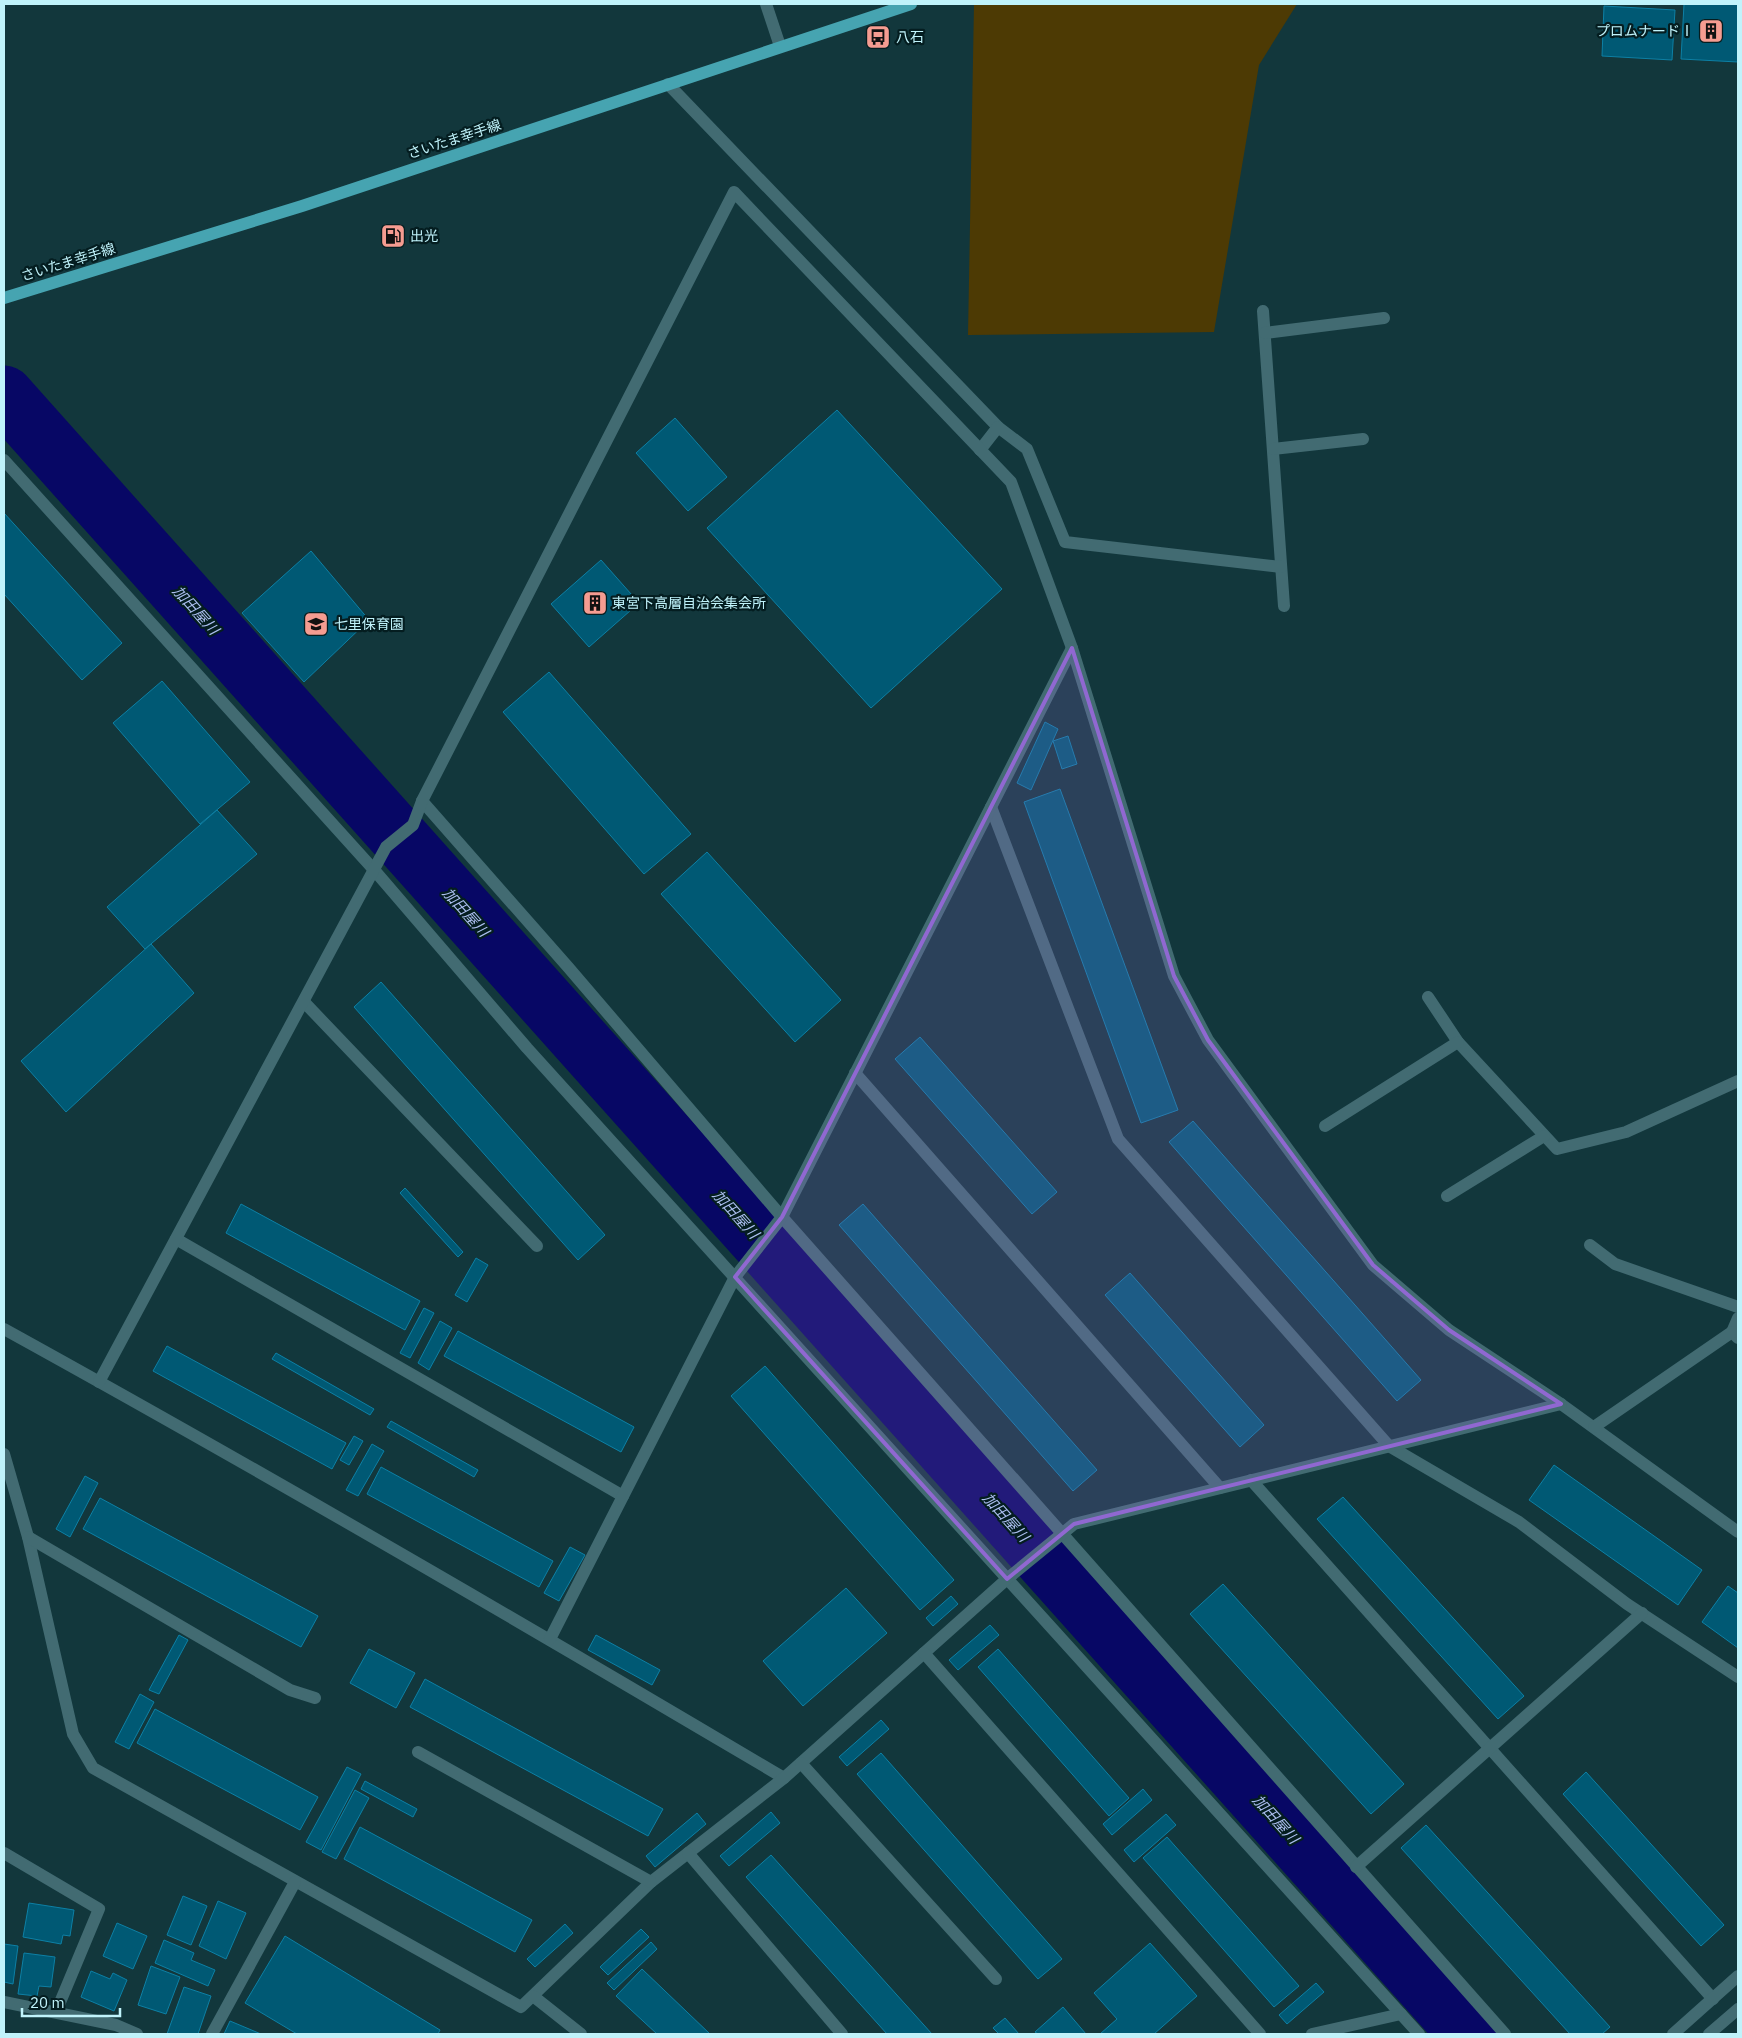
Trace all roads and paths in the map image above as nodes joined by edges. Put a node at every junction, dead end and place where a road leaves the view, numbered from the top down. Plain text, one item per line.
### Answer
1 (766, 4) edge
2 (910, 4) edge
3 (780, 46) junction
4 (668, 84) junction
5 (4, 298) edge
6 (1263, 310) dead end
7 (1384, 318) dead end
8 (1265, 333) junction
9 (998, 427) junction
10 (1363, 439) dead end
11 (1273, 449) junction
12 (980, 450) junction
13 (4, 460) edge
14 (1281, 567) junction
15 (1284, 606) dead end
16 (1072, 648) junction
17 (422, 801) junction
18 (992, 807) junction
19 (375, 871) junction
20 (1428, 997) dead end
21 (304, 1002) junction
22 (1458, 1042) junction
23 (855, 1073) junction
24 (1738, 1081) edge
25 (1325, 1126) dead end
26 (1544, 1136) junction
27 (1447, 1196) dead end
28 (782, 1217) junction
29 (176, 1239) junction
30 (1590, 1245) dead end
31 (537, 1246) dead end
32 (735, 1277) junction
33 (1738, 1307) edge
34 (1738, 1318) edge
35 (4, 1329) edge
36 (1735, 1335) edge
37 (99, 1382) junction
38 (1561, 1404) junction
39 (1594, 1427) junction
40 (1389, 1446) junction
41 (4, 1454) edge
42 (1251, 1480) junction
43 (1220, 1488) junction
44 (623, 1496) junction
45 (1063, 1532) junction
46 (1738, 1532) edge
47 (28, 1537) junction
48 (1007, 1579) junction
49 (1642, 1613) junction
50 (550, 1639) junction
51 (924, 1653) junction
52 (1738, 1676) edge
53 (315, 1698) dead end
54 (1490, 1748) junction
55 (418, 1752) dead end
56 (801, 1763) junction
57 (784, 1778) junction
58 (4, 1853) edge
59 (688, 1853) junction
60 (1356, 1867) junction
61 (295, 1882) junction
62 (651, 1882) junction
63 (1738, 1976) edge
64 (996, 1979) dead end
65 (533, 1996) junction
66 (1713, 1999) junction
67 (4, 2002) edge
68 (1738, 2009) edge
69 (56, 2012) junction
70 (1401, 2014) junction
71 (1718, 2032) edge
72 (137, 2034) edge
73 (212, 2034) edge
74 (581, 2034) edge
75 (842, 2034) edge
76 (1260, 2034) edge
77 (1312, 2034) edge
78 (1419, 2034) edge
79 (1505, 2034) edge
80 (1673, 2034) edge

1 - 3 street
2 - 3 main road, さいたま幸手線
3 - 4 main road, さいたま幸手線
4 - 5 main road, さいたま幸手線
4 - 9 street
6 - 8 street
7 - 8 street
8 - 11 street
9 - 12 street
9 - 14 street
10 - 11 street
11 - 14 street
12 - 16 street
12 - 17 street
13 - 19 street
14 - 15 street
16 - 18 street
16 - 38 street
17 - 19 street
17 - 28 street
18 - 23 street
18 - 40 street
19 - 21 street
19 - 32 street
20 - 22 street
21 - 29 street
21 - 31 street
22 - 25 street
22 - 26 street
23 - 28 street
23 - 43 street
24 - 26 street
26 - 27 street
28 - 32 street
28 - 45 street
29 - 37 street
29 - 44 street
30 - 33 street
32 - 44 street
32 - 48 street
34 - 36 street
35 - 37 street
36 - 39 street
37 - 50 street
38 - 39 street
38 - 40 street
39 - 46 street
40 - 42 street
40 - 49 street
41 - 47 street
42 - 43 street
42 - 54 street
43 - 45 street
44 - 50 street
45 - 48 street
45 - 60 street
47 - 53 street
47 - 61 street
48 - 51 street
48 - 70 street
49 - 52 street
49 - 54 street
50 - 57 street
51 - 56 street
51 - 76 street
54 - 60 street
54 - 66 street
55 - 62 street
56 - 57 street
56 - 64 street
57 - 59 street
58 - 69 street
59 - 62 street
59 - 75 street
60 - 79 street
61 - 65 street
61 - 73 street
62 - 65 street
63 - 66 street
65 - 74 street
66 - 80 street
67 - 69 street
68 - 71 street
69 - 72 street
70 - 77 street
70 - 78 street

